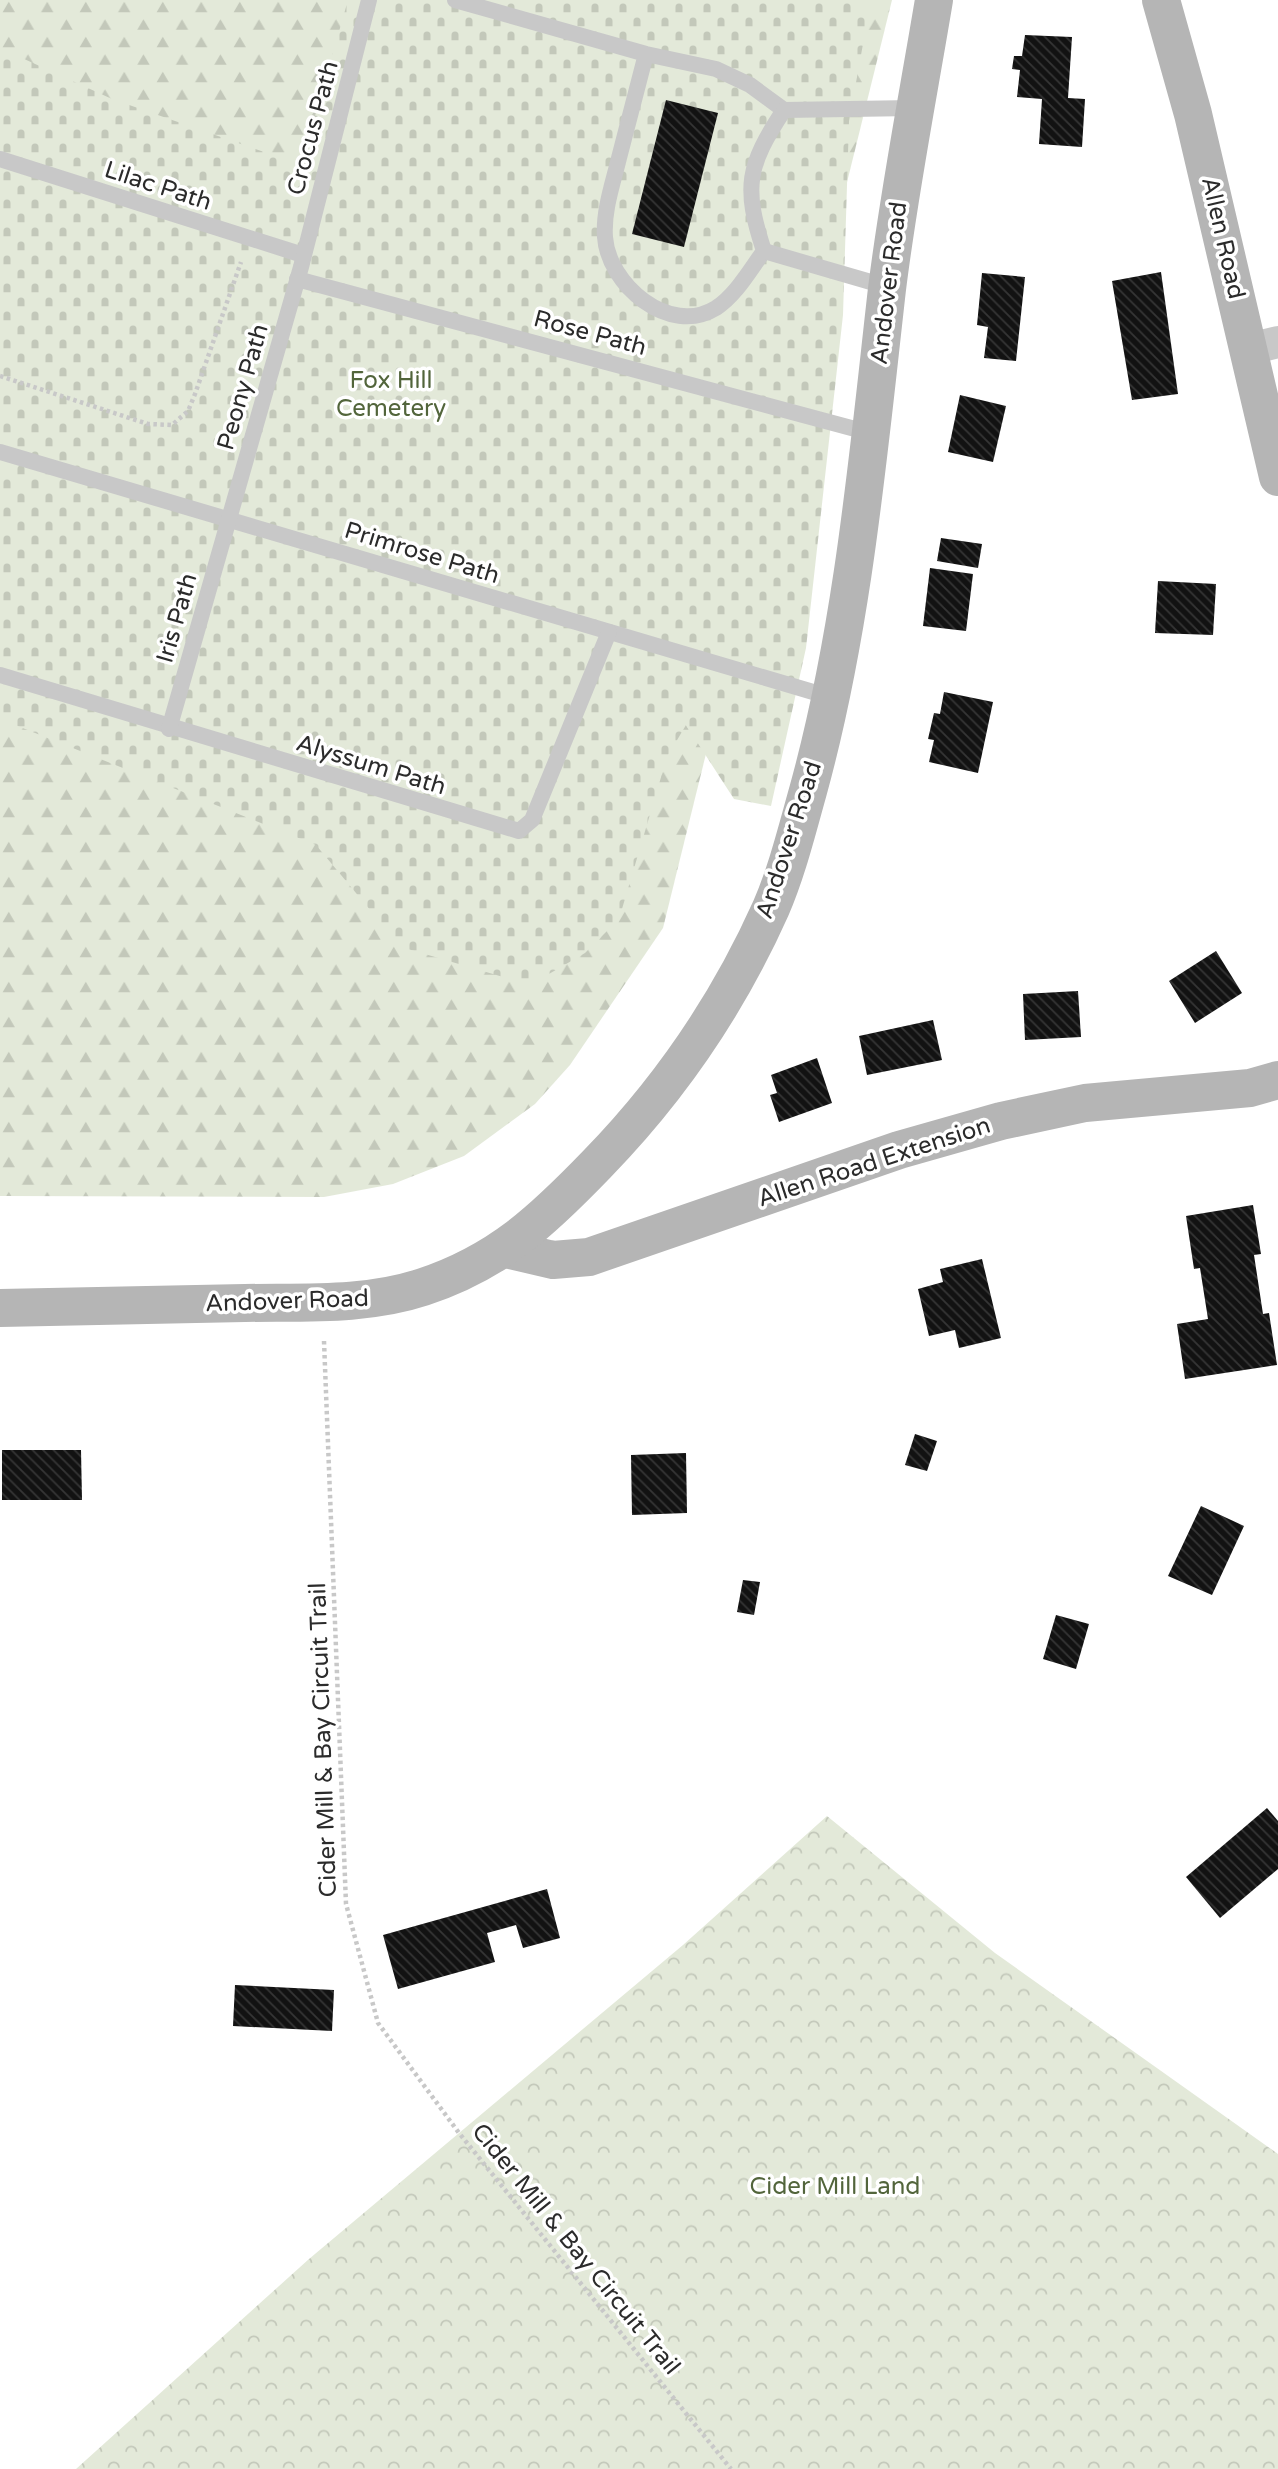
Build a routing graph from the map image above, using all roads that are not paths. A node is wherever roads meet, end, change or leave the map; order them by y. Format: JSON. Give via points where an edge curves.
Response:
{"nodes":[{"id":1,"x":369,"y":0,"type":"edge"},
{"id":2,"x":455,"y":0,"type":"edge"},
{"id":3,"x":934,"y":0,"type":"edge"},
{"id":4,"x":1161,"y":0,"type":"edge"},
{"id":5,"x":646,"y":54,"type":"junction"},
{"id":6,"x":915,"y":108,"type":"junction"},
{"id":7,"x":784,"y":110,"type":"junction"},
{"id":8,"x":0,"y":159,"type":"edge"},
{"id":9,"x":764,"y":251,"type":"junction"},
{"id":10,"x":300,"y":267,"type":"junction"},
{"id":11,"x":888,"y":288,"type":"junction"},
{"id":12,"x":1263,"y":346,"type":"edge"},
{"id":13,"x":870,"y":433,"type":"junction"},
{"id":14,"x":0,"y":452,"type":"edge"},
{"id":15,"x":1278,"y":477,"type":"edge"},
{"id":16,"x":228,"y":519,"type":"junction"},
{"id":17,"x":609,"y":632,"type":"junction"},
{"id":18,"x":0,"y":676,"type":"edge"},
{"id":19,"x":831,"y":698,"type":"junction"},
{"id":20,"x":169,"y":729,"type":"junction"},
{"id":21,"x":1269,"y":1088,"type":"edge"},
{"id":22,"x":506,"y":1249,"type":"junction"},
{"id":23,"x":0,"y":1308,"type":"edge"}],
"edges":[{"from":1,"to":10,"type":"lane","name":"Crocus Path"},
{"from":2,"to":5,"type":"lane"},
{"from":3,"to":6,"type":"main road","name":"Andover Road"},
{"from":4,"to":12,"type":"main road","name":"Allen Road"},
{"from":5,"to":7,"type":"lane","via":[[716,69],[750,85]]},
{"from":5,"to":9,"type":"lane","via":[[609,197],[604,236],[610,266],[633,292],[664,313],[687,316],[713,310],[730,297]]},
{"from":6,"to":7,"type":"lane"},
{"from":6,"to":11,"type":"main road","name":"Andover Road"},
{"from":7,"to":9,"type":"lane","via":[[762,143],[752,169],[753,218]]},
{"from":8,"to":10,"type":"lane","name":"Lilac Path","via":[[249,239]]},
{"from":9,"to":11,"type":"lane"},
{"from":10,"to":13,"type":"lane","name":"Rose Path"},
{"from":10,"to":16,"type":"lane","name":"Peony Path"},
{"from":11,"to":13,"type":"main road","name":"Andover Road"},
{"from":12,"to":15,"type":"main road","name":"Allen Road"},
{"from":13,"to":19,"type":"main road","name":"Andover Road"},
{"from":14,"to":16,"type":"lane","name":"Primrose Path"},
{"from":16,"to":17,"type":"lane","name":"Primrose Path"},
{"from":16,"to":20,"type":"lane","name":"Iris Path"},
{"from":17,"to":19,"type":"lane","name":"Primrose Path"},
{"from":17,"to":20,"type":"lane","name":"Alyssum Path","via":[[532,820],[519,831]]},
{"from":18,"to":20,"type":"lane","name":"Alyssum Path"},
{"from":19,"to":22,"type":"main road","name":"Andover Road","via":[[777,892],[738,975],[696,1043],[640,1115],[555,1208]]},
{"from":21,"to":22,"type":"main road","name":"Allen Road Extension","via":[[1085,1103],[1000,1121],[899,1150],[589,1257],[553,1260]]},
{"from":22,"to":23,"type":"main road","name":"Andover Road","via":[[418,1289],[387,1296],[322,1303]]}]}
